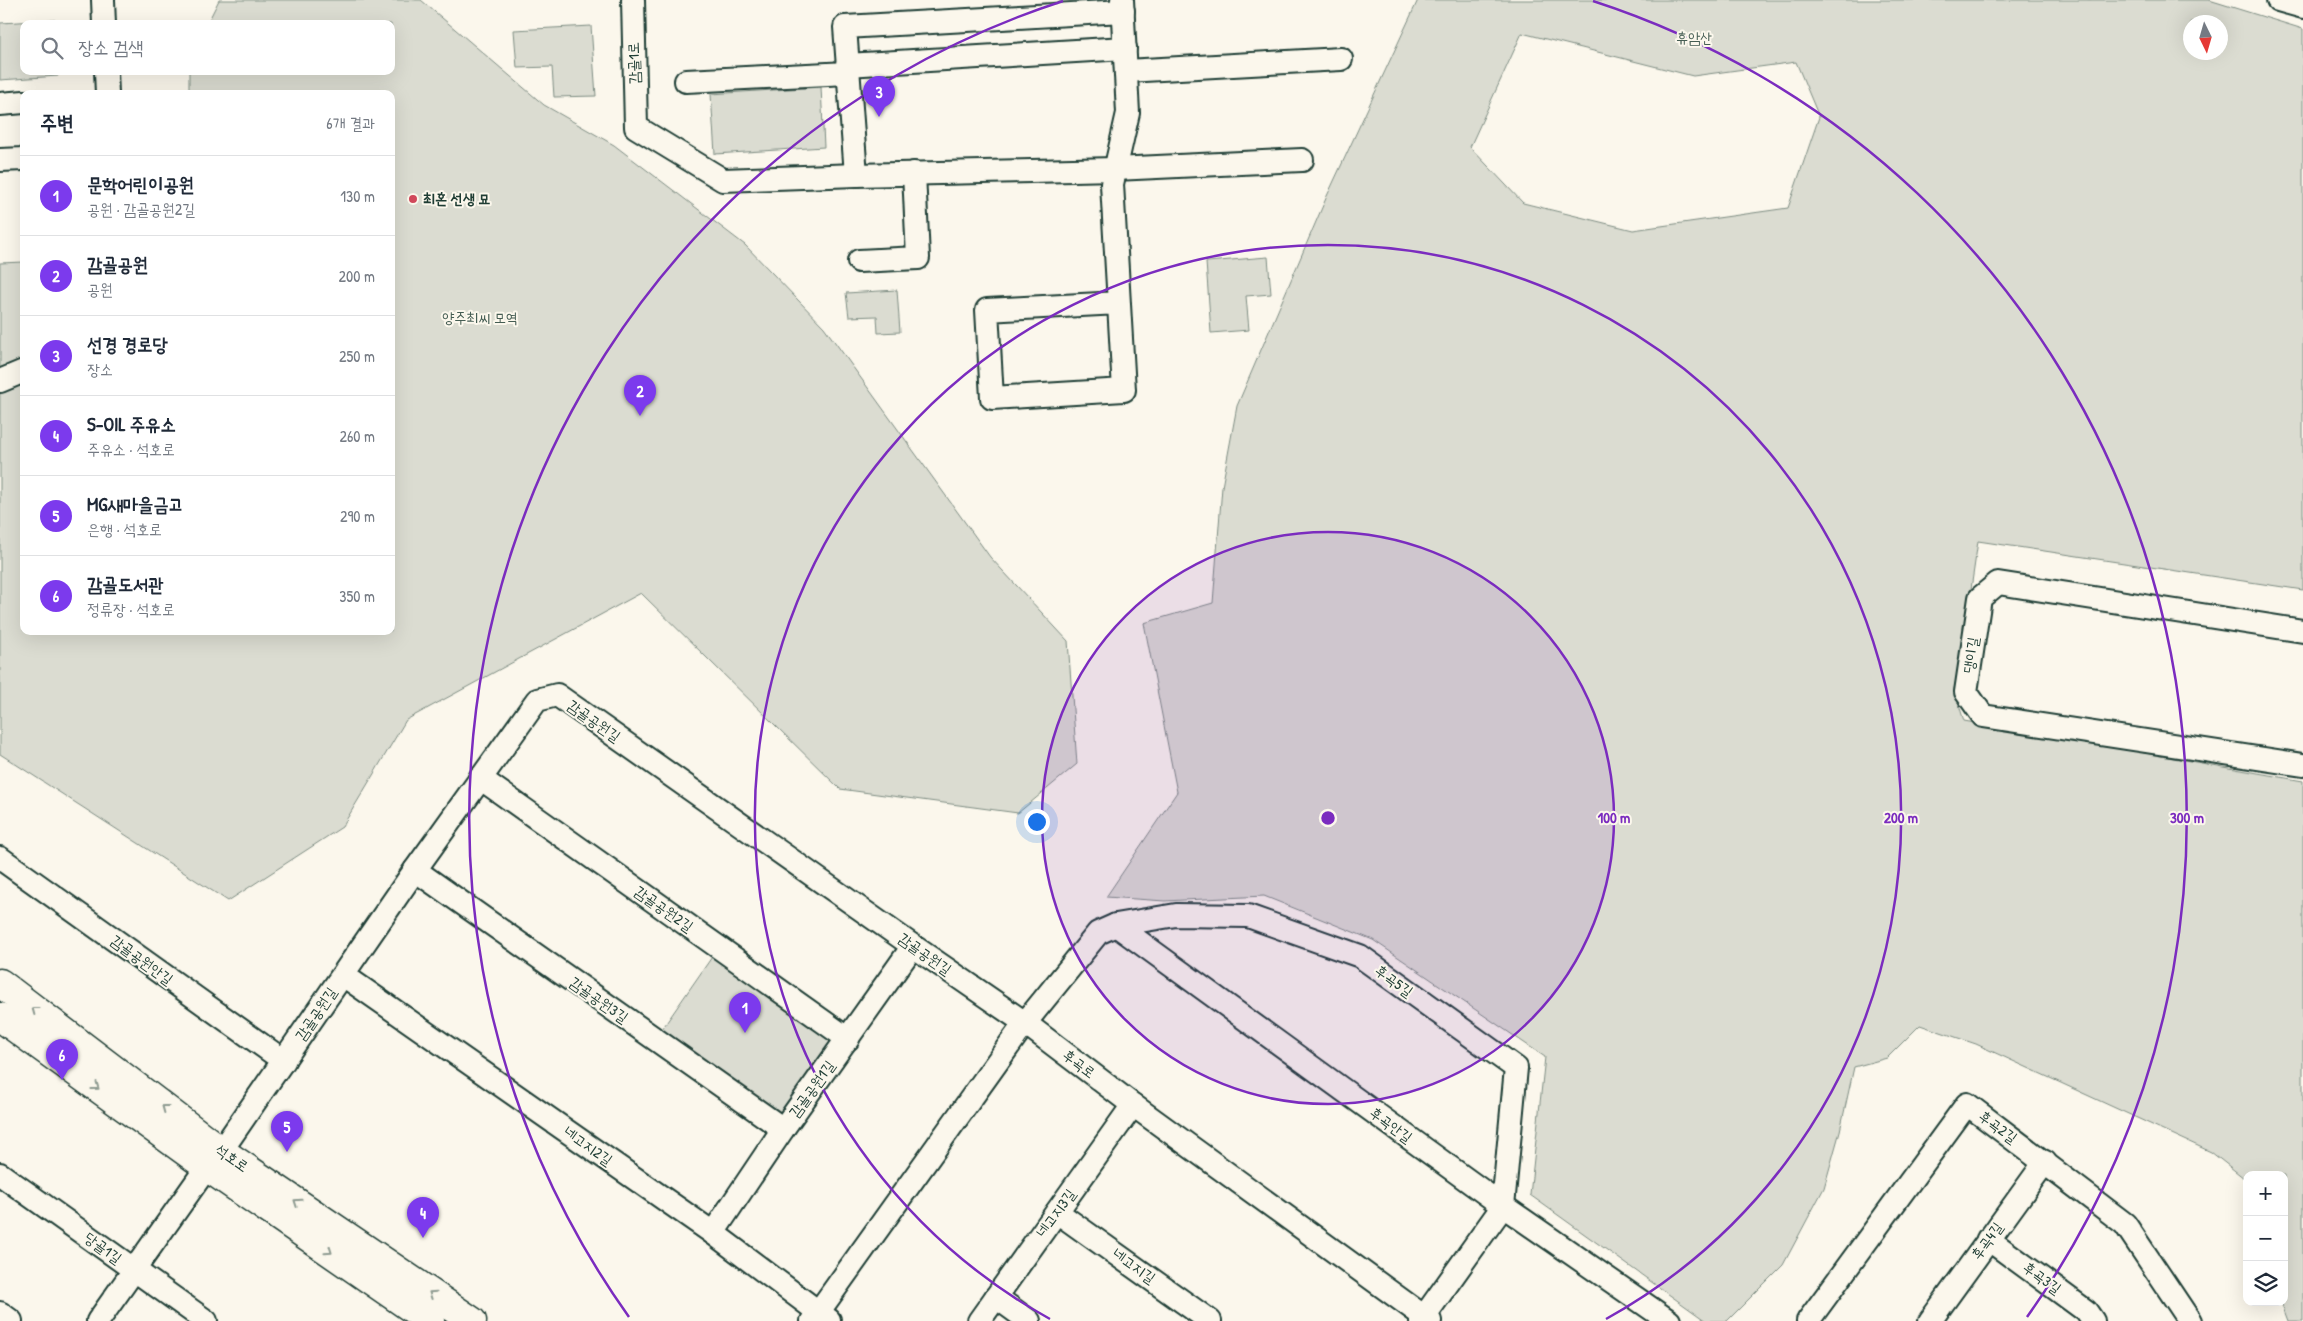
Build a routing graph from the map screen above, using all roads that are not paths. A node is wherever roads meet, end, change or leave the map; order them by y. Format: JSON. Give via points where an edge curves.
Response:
{"nodes":[{"id":1,"x":103,"y":0,"type":"edge"},
{"id":2,"x":633,"y":0,"type":"edge"},
{"id":3,"x":2278,"y":0,"type":"edge"},
{"id":4,"x":1123,"y":5,"type":"edge"},
{"id":5,"x":2303,"y":7,"type":"edge"},
{"id":6,"x":104,"y":20,"type":"edge"},
{"id":7,"x":1125,"y":48,"type":"junction"},
{"id":8,"x":1342,"y":58,"type":"dead end"},
{"id":9,"x":848,"y":69,"type":"junction"},
{"id":10,"x":1126,"y":71,"type":"junction"},
{"id":11,"x":106,"y":75,"type":"edge"},
{"id":12,"x":686,"y":81,"type":"dead end"},
{"id":13,"x":107,"y":90,"type":"edge"},
{"id":14,"x":20,"y":102,"type":"edge"},
{"id":15,"x":0,"y":104,"type":"edge"},
{"id":16,"x":20,"y":159,"type":"edge"},
{"id":17,"x":0,"y":160,"type":"edge"},
{"id":18,"x":1302,"y":160,"type":"dead end"},
{"id":19,"x":1115,"y":169,"type":"junction"},
{"id":20,"x":914,"y":174,"type":"junction"},
{"id":21,"x":856,"y":175,"type":"junction"},
{"id":22,"x":859,"y":261,"type":"dead end"},
{"id":23,"x":1119,"y":303,"type":"junction"},
{"id":24,"x":20,"y":373,"type":"edge"},
{"id":25,"x":0,"y":381,"type":"edge"},
{"id":26,"x":2303,"y":631,"type":"edge"},
{"id":27,"x":2302,"y":761,"type":"edge"},
{"id":28,"x":480,"y":778,"type":"junction"},
{"id":29,"x":0,"y":858,"type":"edge"},
{"id":30,"x":416,"y":870,"type":"junction"},
{"id":31,"x":1116,"y":925,"type":"junction"},
{"id":32,"x":913,"y":946,"type":"junction"},
{"id":33,"x":343,"y":975,"type":"junction"},
{"id":34,"x":0,"y":983,"type":"edge"},
{"id":35,"x":0,"y":1017,"type":"edge"},
{"id":36,"x":1025,"y":1023,"type":"junction"},
{"id":37,"x":848,"y":1039,"type":"junction"},
{"id":38,"x":284,"y":1061,"type":"junction"},
{"id":39,"x":1133,"y":1105,"type":"junction"},
{"id":40,"x":783,"y":1129,"type":"junction"},
{"id":41,"x":214,"y":1159,"type":"junction"},
{"id":42,"x":2045,"y":1162,"type":"junction"},
{"id":43,"x":0,"y":1174,"type":"edge"},
{"id":44,"x":1503,"y":1206,"type":"junction"},
{"id":45,"x":1057,"y":1212,"type":"junction"},
{"id":46,"x":713,"y":1233,"type":"junction"},
{"id":47,"x":1988,"y":1239,"type":"junction"},
{"id":48,"x":133,"y":1270,"type":"junction"},
{"id":49,"x":996,"y":1297,"type":"junction"},
{"id":50,"x":0,"y":1313,"type":"edge"},
{"id":51,"x":820,"y":1318,"type":"edge"},
{"id":52,"x":1425,"y":1320,"type":"edge"},
{"id":53,"x":12,"y":1321,"type":"edge"},
{"id":54,"x":98,"y":1321,"type":"edge"},
{"id":55,"x":206,"y":1321,"type":"edge"},
{"id":56,"x":430,"y":1321,"type":"edge"},
{"id":57,"x":472,"y":1321,"type":"edge"},
{"id":58,"x":979,"y":1321,"type":"edge"},
{"id":59,"x":1029,"y":1321,"type":"edge"},
{"id":60,"x":1210,"y":1321,"type":"edge"},
{"id":61,"x":1669,"y":1321,"type":"edge"},
{"id":62,"x":1808,"y":1321,"type":"edge"},
{"id":63,"x":1930,"y":1321,"type":"edge"},
{"id":64,"x":2093,"y":1321,"type":"edge"},
{"id":65,"x":2190,"y":1321,"type":"edge"}],
"edges":[{"from":1,"to":6,"type":"street"},
{"from":2,"to":21,"type":"street","name":"감골1로","via":[[636,127],[723,180]]},
{"from":3,"to":5,"type":"street"},
{"from":4,"to":7,"type":"street"},
{"from":4,"to":9,"type":"street","via":[[845,27]]},
{"from":7,"to":9,"type":"street"},
{"from":7,"to":10,"type":"street"},
{"from":8,"to":10,"type":"street"},
{"from":9,"to":12,"type":"street"},
{"from":9,"to":21,"type":"street"},
{"from":10,"to":19,"type":"street","via":[[1128,113]]},
{"from":11,"to":13,"type":"street"},
{"from":14,"to":15,"type":"street"},
{"from":16,"to":17,"type":"street"},
{"from":18,"to":19,"type":"street"},
{"from":19,"to":20,"type":"street"},
{"from":19,"to":23,"type":"street","via":[[1112,184]]},
{"from":20,"to":21,"type":"street"},
{"from":20,"to":22,"type":"street","via":[[918,258]]},
{"from":23,"to":23,"type":"street","via":[[987,310],[992,398],[1124,390]]},
{"from":24,"to":25,"type":"street"},
{"from":26,"to":27,"type":"street","name":"댕이길","via":[[1998,583],[1980,598],[1966,692],[1982,716]]},
{"from":28,"to":30,"type":"street","name":"감골공원길"},
{"from":28,"to":32,"type":"street","name":"감골공원길","via":[[537,700],[557,695]]},
{"from":28,"to":37,"type":"street","name":"감골공원2길"},
{"from":29,"to":38,"type":"street","name":"감골공원안길"},
{"from":30,"to":33,"type":"street","name":"감골공원길"},
{"from":30,"to":40,"type":"street","name":"감골공원3길"},
{"from":31,"to":36,"type":"street","name":"후곡5길","via":[[1098,933]]},
{"from":31,"to":44,"type":"street","name":"후곡안길"},
{"from":31,"to":44,"type":"street","name":"후곡5길","via":[[1176,915],[1248,916],[1360,956],[1516,1068]]},
{"from":32,"to":36,"type":"street","name":"감골공원길"},
{"from":32,"to":37,"type":"street","name":"감골공원1길"},
{"from":33,"to":38,"type":"street","name":"감골공원길"},
{"from":33,"to":46,"type":"street","name":"네고지2길"},
{"from":41,"to":34,"type":"main road","name":"석호로","one_way":true},
{"from":35,"to":41,"type":"main road","name":"석호로","one_way":true},
{"from":36,"to":39,"type":"street","name":"후곡로"},
{"from":36,"to":51,"type":"street"},
{"from":37,"to":40,"type":"street","name":"감골공원1길"},
{"from":38,"to":41,"type":"street","name":"감골공원길"},
{"from":39,"to":45,"type":"street","name":"네고지3길"},
{"from":39,"to":52,"type":"street","name":"후곡로"},
{"from":40,"to":46,"type":"street","name":"감골공원1길"},
{"from":41,"to":48,"type":"street","name":"감골공원길"},
{"from":41,"to":56,"type":"main road","name":"석호로","one_way":true},
{"from":57,"to":41,"type":"main road","name":"석호로","one_way":true},
{"from":42,"to":47,"type":"street","name":"후곡4길"},
{"from":42,"to":62,"type":"street","name":"후곡2길","via":[[1967,1104]]},
{"from":42,"to":65,"type":"street","name":"후곡2길","via":[[2125,1224]]},
{"from":43,"to":48,"type":"street","name":"당골1길"},
{"from":44,"to":52,"type":"street"},
{"from":44,"to":61,"type":"street","name":"후곡안길"},
{"from":45,"to":49,"type":"street","name":"네고지3길"},
{"from":45,"to":60,"type":"street","name":"네고지길"},
{"from":46,"to":51,"type":"street","name":"네고지2길"},
{"from":47,"to":63,"type":"street","name":"후곡4길"},
{"from":47,"to":64,"type":"street","name":"후곡3길","via":[[2086,1311]]},
{"from":48,"to":54,"type":"street","name":"감골공원길"},
{"from":48,"to":55,"type":"street","name":"당골1길"},
{"from":49,"to":58,"type":"street","name":"네고지3길"},
{"from":49,"to":59,"type":"street"},
{"from":50,"to":53,"type":"street"}]}
